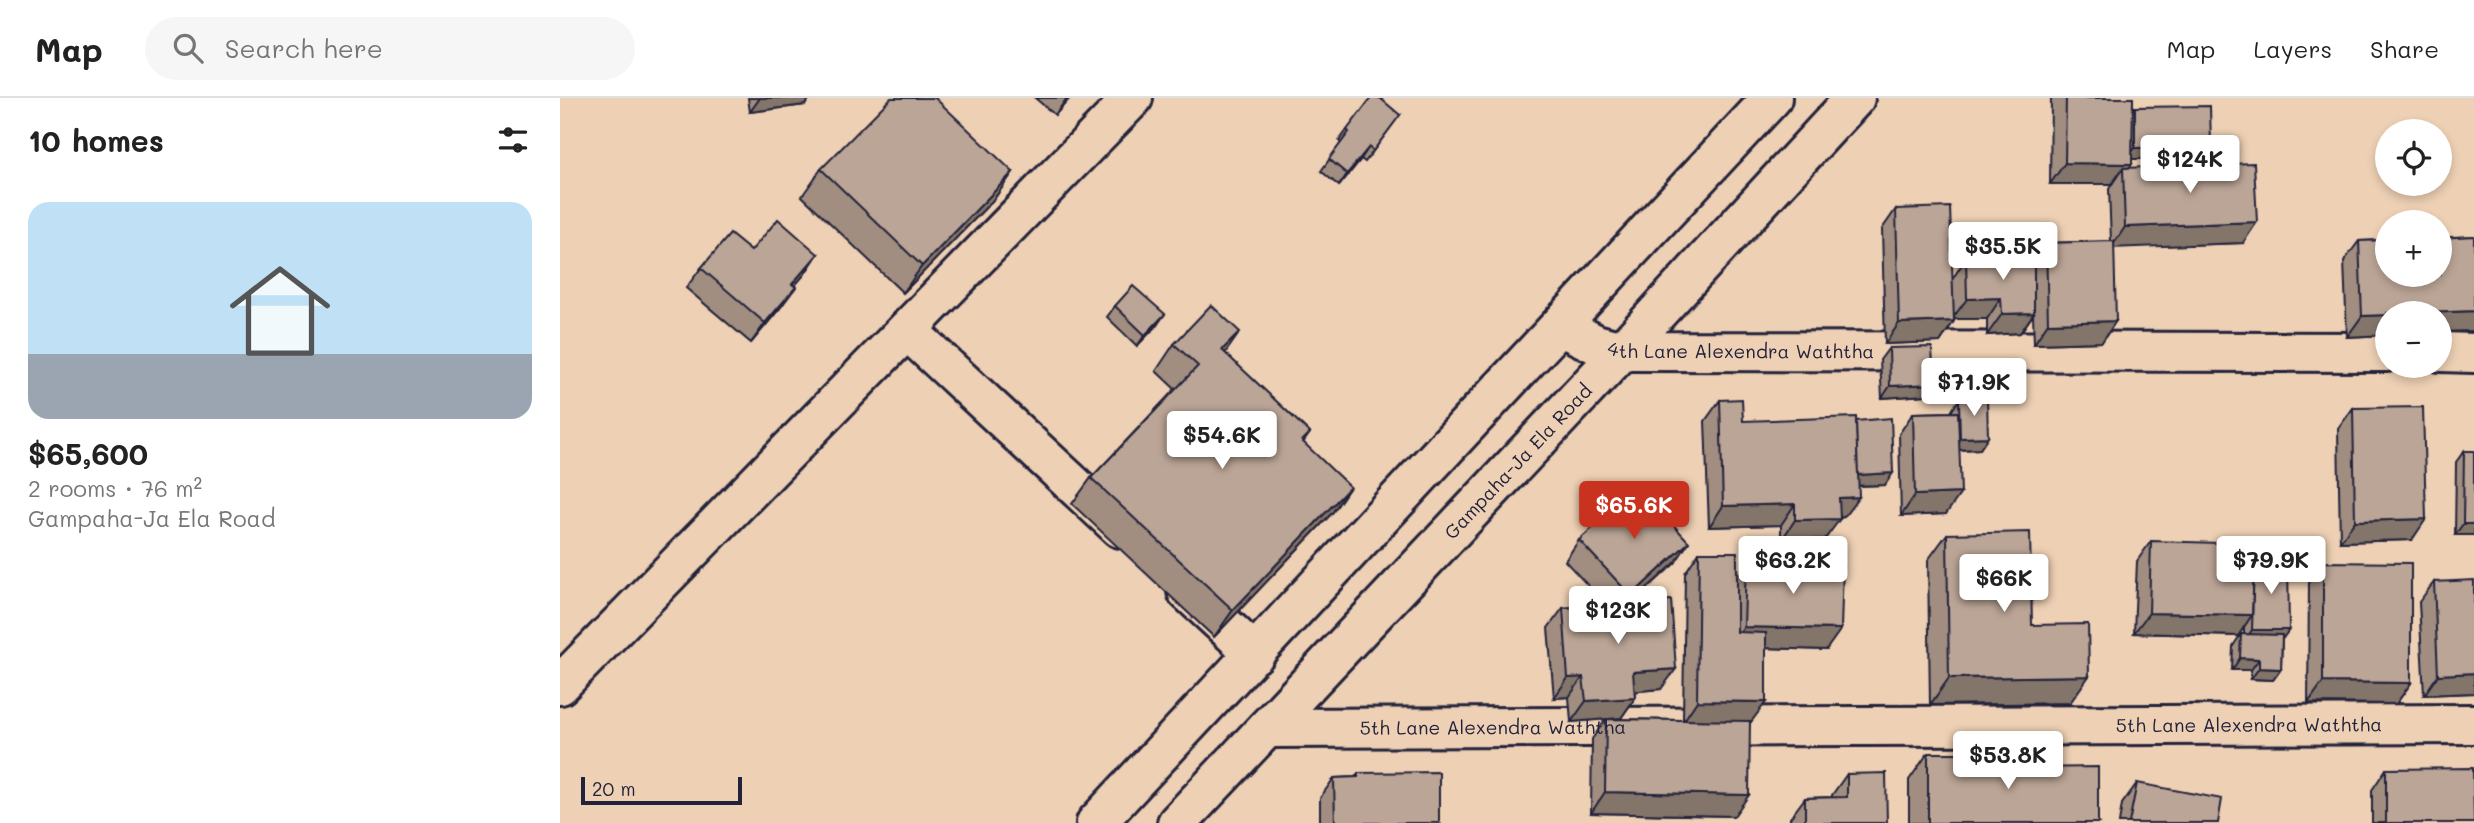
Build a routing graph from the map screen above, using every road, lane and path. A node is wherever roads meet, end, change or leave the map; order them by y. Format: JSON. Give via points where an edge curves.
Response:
{"nodes":[{"id":1,"x":1133,"y":98,"type":"edge"},
{"id":2,"x":1772,"y":98,"type":"edge"},
{"id":3,"x":1855,"y":98,"type":"edge"},
{"id":4,"x":1560,"y":326,"type":"junction"},
{"id":5,"x":907,"y":330,"type":"junction"},
{"id":6,"x":1622,"y":351,"type":"junction"},
{"id":7,"x":2375,"y":352,"type":"edge"},
{"id":8,"x":2452,"y":352,"type":"edge"},
{"id":9,"x":2474,"y":353,"type":"edge"},
{"id":10,"x":1255,"y":654,"type":"junction"},
{"id":11,"x":560,"y":685,"type":"edge"},
{"id":12,"x":2474,"y":723,"type":"edge"},
{"id":13,"x":1267,"y":728,"type":"junction"},
{"id":14,"x":1096,"y":823,"type":"edge"},
{"id":15,"x":1177,"y":823,"type":"edge"}],
"edges":[{"from":1,"to":5,"type":"main road"},
{"from":2,"to":4,"type":"main road"},
{"from":3,"to":6,"type":"main road","name":"Gampaha-Ja Ela Road"},
{"from":4,"to":6,"type":"main road","name":"4th Lane Alexendra Waththa"},
{"from":4,"to":10,"type":"main road"},
{"from":5,"to":10,"type":"main road"},
{"from":5,"to":11,"type":"main road"},
{"from":6,"to":7,"type":"main road","name":"4th Lane Alexendra Waththa"},
{"from":6,"to":13,"type":"main road","name":"Gampaha-Ja Ela Road"},
{"from":8,"to":9,"type":"main road"},
{"from":10,"to":14,"type":"main road"},
{"from":12,"to":13,"type":"main road","name":"5th Lane Alexendra Waththa"},
{"from":13,"to":15,"type":"main road","name":"Gampaha-Ja Ela Road"}]}
